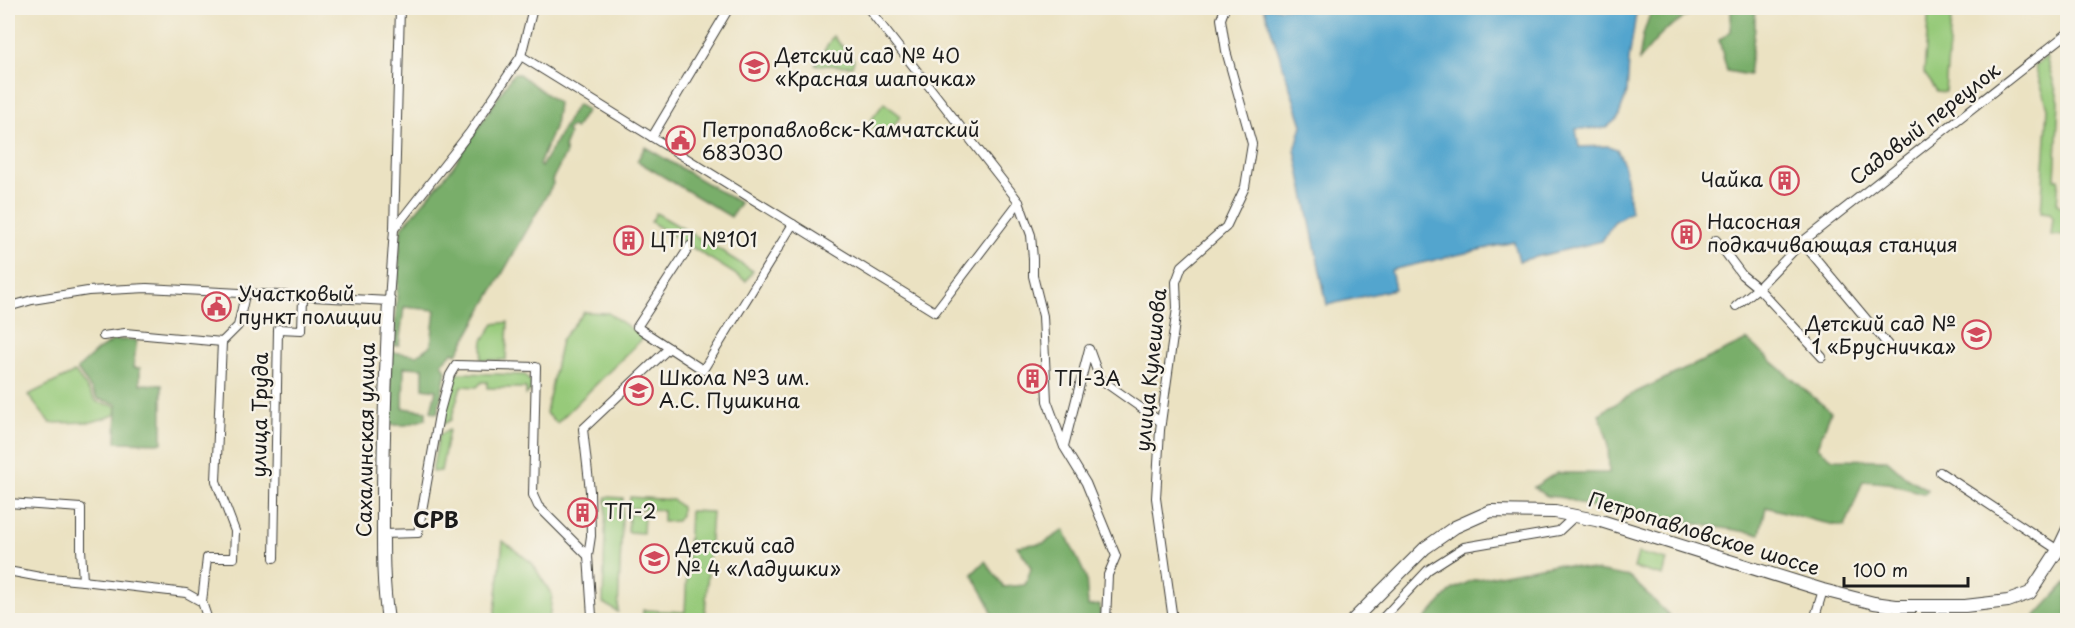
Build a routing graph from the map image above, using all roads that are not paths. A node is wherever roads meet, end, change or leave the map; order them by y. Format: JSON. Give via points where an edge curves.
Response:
{"nodes":[{"id":1,"x":400,"y":8,"type":"edge"},
{"id":2,"x":533,"y":8,"type":"edge"},
{"id":3,"x":729,"y":8,"type":"edge"},
{"id":4,"x":868,"y":8,"type":"edge"},
{"id":5,"x":1225,"y":8,"type":"edge"},
{"id":6,"x":2067,"y":33,"type":"edge"},
{"id":7,"x":521,"y":56,"type":"junction"},
{"id":8,"x":652,"y":137,"type":"junction"},
{"id":9,"x":1019,"y":202,"type":"junction"},
{"id":10,"x":793,"y":224,"type":"junction"},
{"id":11,"x":394,"y":229,"type":"junction"},
{"id":12,"x":1716,"y":240,"type":"dead end"},
{"id":13,"x":1802,"y":242,"type":"junction"},
{"id":14,"x":690,"y":246,"type":"dead end"},
{"id":15,"x":1758,"y":288,"type":"junction"},
{"id":16,"x":245,"y":295,"type":"junction"},
{"id":17,"x":303,"y":298,"type":"junction"},
{"id":18,"x":389,"y":301,"type":"junction"},
{"id":19,"x":1736,"y":306,"type":"dead end"},
{"id":20,"x":8,"y":307,"type":"edge"},
{"id":21,"x":103,"y":336,"type":"dead end"},
{"id":22,"x":222,"y":342,"type":"junction"},
{"id":23,"x":1888,"y":345,"type":"dead end"},
{"id":24,"x":669,"y":348,"type":"junction"},
{"id":25,"x":1822,"y":357,"type":"dead end"},
{"id":26,"x":1161,"y":422,"type":"junction"},
{"id":27,"x":1064,"y":447,"type":"junction"},
{"id":28,"x":1940,"y":472,"type":"dead end"},
{"id":29,"x":8,"y":503,"type":"edge"},
{"id":30,"x":1575,"y":516,"type":"junction"},
{"id":31,"x":2067,"y":529,"type":"edge"},
{"id":32,"x":383,"y":534,"type":"junction"},
{"id":33,"x":2058,"y":550,"type":"junction"},
{"id":34,"x":588,"y":556,"type":"junction"},
{"id":35,"x":274,"y":558,"type":"dead end"},
{"id":36,"x":8,"y":571,"type":"edge"},
{"id":37,"x":83,"y":581,"type":"junction"},
{"id":38,"x":1823,"y":590,"type":"junction"},
{"id":39,"x":202,"y":602,"type":"junction"},
{"id":40,"x":208,"y":621,"type":"edge"},
{"id":41,"x":388,"y":621,"type":"edge"},
{"id":42,"x":599,"y":621,"type":"edge"},
{"id":43,"x":1106,"y":621,"type":"edge"},
{"id":44,"x":1173,"y":621,"type":"edge"},
{"id":45,"x":1353,"y":621,"type":"edge"},
{"id":46,"x":1381,"y":621,"type":"edge"},
{"id":47,"x":1814,"y":621,"type":"edge"}],
"edges":[{"from":1,"to":11,"type":"street","name":"Сахалинская улица"},
{"from":2,"to":7,"type":"street"},
{"from":3,"to":8,"type":"street"},
{"from":4,"to":9,"type":"street"},
{"from":5,"to":26,"type":"street","name":"улица Кулешова","via":[[1221,19],[1226,51],[1252,144],[1245,187],[1226,227],[1182,266],[1176,282],[1177,308]]},
{"from":6,"to":13,"type":"street","name":"Садовый переулок"},
{"from":7,"to":8,"type":"street"},
{"from":7,"to":11,"type":"street","via":[[470,132]]},
{"from":8,"to":10,"type":"street"},
{"from":9,"to":10,"type":"street","via":[[935,312]]},
{"from":9,"to":27,"type":"street","via":[[1031,235],[1033,276],[1043,316],[1047,401]]},
{"from":10,"to":24,"type":"street","via":[[703,370]]},
{"from":11,"to":18,"type":"street","name":"Сахалинская улица"},
{"from":12,"to":15,"type":"street","via":[[1742,275]]},
{"from":13,"to":15,"type":"street","name":"Садовый переулок"},
{"from":13,"to":23,"type":"street"},
{"from":14,"to":24,"type":"street","via":[[637,327]]},
{"from":15,"to":19,"type":"street","name":"Садовый переулок"},
{"from":15,"to":25,"type":"street"},
{"from":16,"to":17,"type":"street"},
{"from":16,"to":20,"type":"street","via":[[147,288],[100,290]]},
{"from":16,"to":22,"type":"street","via":[[238,326]]},
{"from":17,"to":18,"type":"street"},
{"from":17,"to":35,"type":"street","name":"улица Труда","via":[[302,330],[278,329]]},
{"from":18,"to":32,"type":"main road","name":"Сахалинская улица"},
{"from":21,"to":22,"type":"street","via":[[125,333]]},
{"from":22,"to":39,"type":"street","via":[[216,481],[235,531],[234,558],[207,558]]},
{"from":24,"to":34,"type":"street","via":[[583,429],[590,491]]},
{"from":26,"to":27,"type":"street","via":[[1100,379],[1089,350]]},
{"from":26,"to":44,"type":"street","name":"улица Кулешова","via":[[1156,498]]},
{"from":27,"to":43,"type":"street","via":[[1086,483],[1116,556],[1108,575]]},
{"from":28,"to":33,"type":"street"},
{"from":29,"to":37,"type":"street","via":[[81,508]]},
{"from":30,"to":38,"type":"main road","name":"Петропавловское шоссе"},
{"from":30,"to":45,"type":"main road","name":"Петропавловское шоссе","via":[[1491,511],[1455,527],[1425,548]]},
{"from":30,"to":46,"type":"street","via":[[1559,531],[1464,547],[1428,570]]},
{"from":31,"to":33,"type":"main road","name":"Петропавловское шоссе"},
{"from":32,"to":34,"type":"street","via":[[418,533],[438,423],[456,365],[536,367],[533,495],[538,506]]},
{"from":32,"to":41,"type":"main road","name":"Сахалинская улица","via":[[383,587]]},
{"from":33,"to":38,"type":"main road","name":"Петропавловское шоссе","via":[[2030,592],[2008,601],[1965,606],[1896,606]]},
{"from":34,"to":42,"type":"street","via":[[592,616]]},
{"from":36,"to":37,"type":"street"},
{"from":37,"to":39,"type":"street","via":[[186,593]]},
{"from":38,"to":47,"type":"street"},
{"from":39,"to":40,"type":"street"}]}
